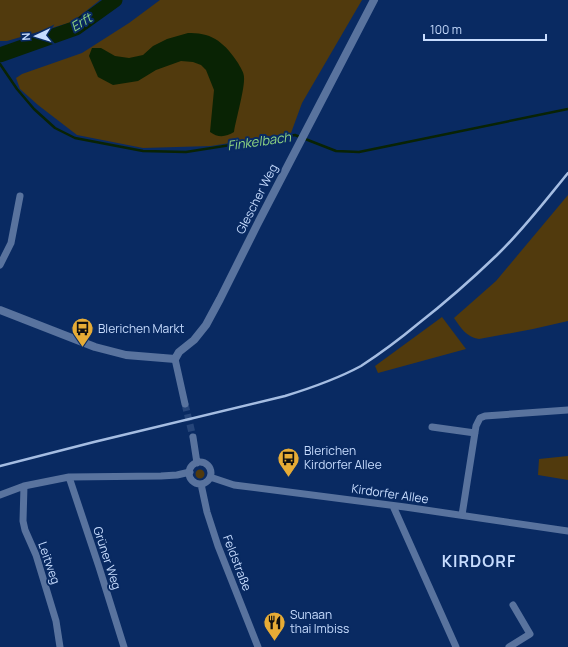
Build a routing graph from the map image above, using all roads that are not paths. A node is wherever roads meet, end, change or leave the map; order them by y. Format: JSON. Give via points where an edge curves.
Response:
{"nodes":[{"id":1,"x":374,"y":0,"type":"edge"},
{"id":2,"x":20,"y":196,"type":"dead end"},
{"id":3,"x":0,"y":265,"type":"edge"},
{"id":4,"x":0,"y":310,"type":"edge"},
{"id":5,"x":176,"y":359,"type":"junction"},
{"id":6,"x":185,"y":404,"type":"tunnel mouth"},
{"id":7,"x":568,"y":410,"type":"edge"},
{"id":8,"x":432,"y":427,"type":"dead end"},
{"id":9,"x":475,"y":434,"type":"junction"},
{"id":10,"x":193,"y":437,"type":"tunnel mouth"},
{"id":11,"x":197,"y":463,"type":"junction"},
{"id":12,"x":190,"y":472,"type":"junction"},
{"id":13,"x":69,"y":477,"type":"junction"},
{"id":14,"x":210,"y":477,"type":"junction"},
{"id":15,"x":201,"y":484,"type":"junction"},
{"id":16,"x":24,"y":486,"type":"junction"},
{"id":17,"x":0,"y":495,"type":"edge"},
{"id":18,"x":392,"y":506,"type":"junction"},
{"id":19,"x":462,"y":516,"type":"junction"},
{"id":20,"x":568,"y":531,"type":"edge"},
{"id":21,"x":513,"y":606,"type":"dead end"},
{"id":22,"x":256,"y":646,"type":"edge"},
{"id":23,"x":60,"y":647,"type":"edge"},
{"id":24,"x":124,"y":647,"type":"edge"},
{"id":25,"x":456,"y":647,"type":"edge"},
{"id":26,"x":509,"y":647,"type":"edge"}],
"edges":[{"from":1,"to":5,"type":"street","name":"Glescher Weg","via":[[206,325],[194,340],[179,352]]},
{"from":2,"to":3,"type":"street","via":[[11,243]]},
{"from":4,"to":5,"type":"street","via":[[95,347],[126,355]]},
{"from":5,"to":6,"type":"street"},
{"from":7,"to":9,"type":"street","via":[[485,416],[480,418]]},
{"from":8,"to":9,"type":"street"},
{"from":9,"to":19,"type":"street"},
{"from":10,"to":11,"type":"street"},
{"from":11,"to":12,"type":"street","via":[[191,467]]},
{"from":11,"to":14,"type":"street","via":[[209,467]]},
{"from":12,"to":13,"type":"street","via":[[161,476]]},
{"from":12,"to":15,"type":"street","via":[[193,481]]},
{"from":13,"to":16,"type":"street"},
{"from":13,"to":24,"type":"street","name":"Grüner Weg"},
{"from":14,"to":15,"type":"street"},
{"from":14,"to":18,"type":"street","name":"Kirdorfer Allee","via":[[234,485]]},
{"from":15,"to":22,"type":"street","name":"Feldstraße","via":[[218,546]]},
{"from":16,"to":17,"type":"street"},
{"from":16,"to":23,"type":"street","name":"Leitweg","via":[[22,521],[36,555],[54,614]]},
{"from":18,"to":19,"type":"street","name":"Kirdorfer Allee"},
{"from":18,"to":25,"type":"street"},
{"from":19,"to":20,"type":"street","name":"Kirdorfer Allee"},
{"from":21,"to":26,"type":"street","via":[[530,634]]}]}
